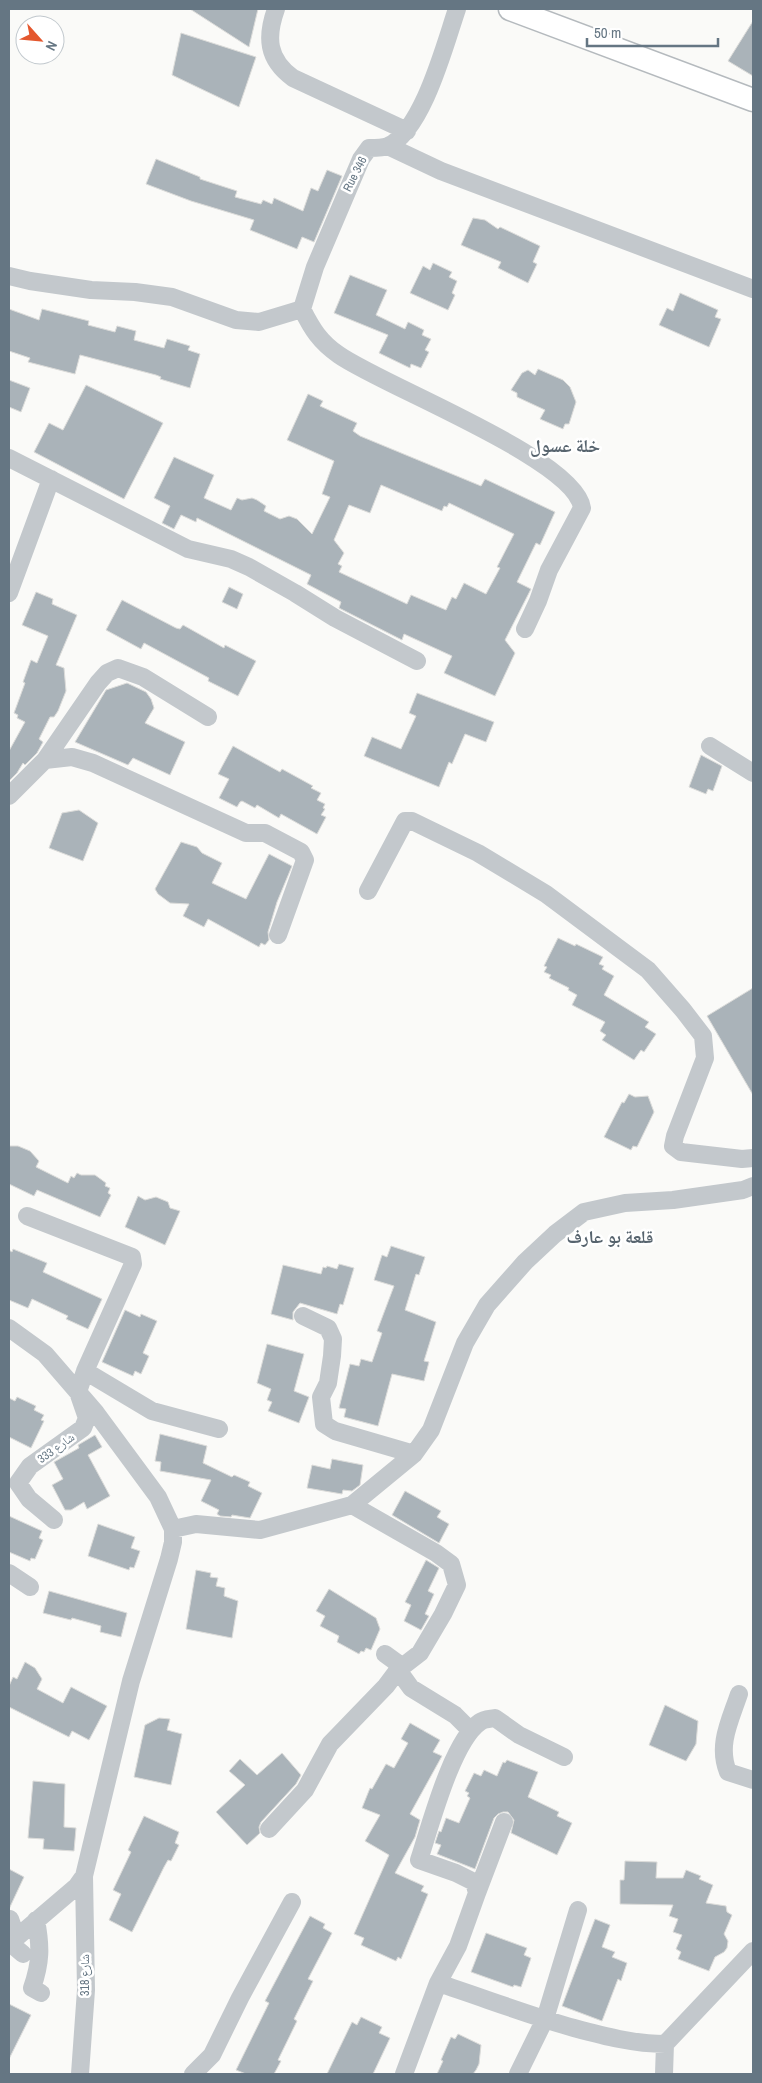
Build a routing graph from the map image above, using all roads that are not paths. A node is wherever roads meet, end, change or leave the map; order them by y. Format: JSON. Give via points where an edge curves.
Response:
{"nodes":[{"id":1,"x":276,"y":9,"type":"edge"},
{"id":2,"x":457,"y":9,"type":"edge"},
{"id":3,"x":510,"y":9,"type":"edge"},
{"id":4,"x":551,"y":16,"type":"edge"},
{"id":5,"x":753,"y":100,"type":"edge"},
{"id":6,"x":406,"y":131,"type":"junction"},
{"id":7,"x":388,"y":146,"type":"junction"},
{"id":8,"x":9,"y":276,"type":"edge"},
{"id":9,"x":753,"y":288,"type":"edge"},
{"id":10,"x":302,"y":309,"type":"junction"},
{"id":11,"x":9,"y":458,"type":"edge"},
{"id":12,"x":51,"y":479,"type":"junction"},
{"id":13,"x":9,"y":593,"type":"edge"},
{"id":14,"x":525,"y":628,"type":"dead end"},
{"id":15,"x":417,"y":661,"type":"dead end"},
{"id":16,"x":208,"y":717,"type":"dead end"},
{"id":17,"x":710,"y":746,"type":"dead end"},
{"id":18,"x":45,"y":760,"type":"junction"},
{"id":19,"x":753,"y":772,"type":"edge"},
{"id":20,"x":9,"y":796,"type":"edge"},
{"id":21,"x":368,"y":891,"type":"dead end"},
{"id":22,"x":278,"y":935,"type":"dead end"},
{"id":23,"x":753,"y":1158,"type":"edge"},
{"id":24,"x":753,"y":1186,"type":"edge"},
{"id":25,"x":27,"y":1216,"type":"dead end"},
{"id":26,"x":303,"y":1316,"type":"dead end"},
{"id":27,"x":9,"y":1328,"type":"edge"},
{"id":28,"x":85,"y":1371,"type":"junction"},
{"id":29,"x":78,"y":1392,"type":"junction"},
{"id":30,"x":219,"y":1429,"type":"dead end"},
{"id":31,"x":414,"y":1454,"type":"junction"},
{"id":32,"x":13,"y":1491,"type":"edge"},
{"id":33,"x":352,"y":1505,"type":"junction"},
{"id":34,"x":54,"y":1520,"type":"dead end"},
{"id":35,"x":173,"y":1529,"type":"junction"},
{"id":36,"x":9,"y":1573,"type":"edge"},
{"id":37,"x":30,"y":1587,"type":"dead end"},
{"id":38,"x":385,"y":1654,"type":"dead end"},
{"id":39,"x":398,"y":1670,"type":"junction"},
{"id":40,"x":739,"y":1694,"type":"dead end"},
{"id":41,"x":470,"y":1730,"type":"junction"},
{"id":42,"x":564,"y":1757,"type":"dead end"},
{"id":43,"x":753,"y":1780,"type":"edge"},
{"id":44,"x":504,"y":1822,"type":"dead end"},
{"id":45,"x":268,"y":1829,"type":"dead end"},
{"id":46,"x":84,"y":1876,"type":"junction"},
{"id":47,"x":477,"y":1893,"type":"junction"},
{"id":48,"x":292,"y":1902,"type":"dead end"},
{"id":49,"x":578,"y":1910,"type":"dead end"},
{"id":50,"x":10,"y":1919,"type":"edge"},
{"id":51,"x":36,"y":1920,"type":"junction"},
{"id":52,"x":15,"y":1944,"type":"edge"},
{"id":53,"x":753,"y":1951,"type":"edge"},
{"id":54,"x":438,"y":1983,"type":"junction"},
{"id":55,"x":41,"y":1992,"type":"dead end"},
{"id":56,"x":545,"y":2019,"type":"junction"},
{"id":57,"x":665,"y":2044,"type":"junction"},
{"id":58,"x":80,"y":2074,"type":"edge"},
{"id":59,"x":192,"y":2074,"type":"edge"},
{"id":60,"x":404,"y":2074,"type":"edge"},
{"id":61,"x":518,"y":2074,"type":"edge"},
{"id":62,"x":664,"y":2074,"type":"edge"}],
"edges":[{"from":1,"to":6,"type":"street","via":[[269,46],[284,71],[292,78]]},
{"from":2,"to":6,"type":"street","name":"Rue 346","via":[[433,80],[419,112]]},
{"from":3,"to":4,"type":"main road"},
{"from":4,"to":5,"type":"main road"},
{"from":6,"to":7,"type":"street","name":"Rue 346"},
{"from":7,"to":9,"type":"street","via":[[441,171]]},
{"from":7,"to":10,"type":"street","name":"Rue 346","via":[[369,148],[361,159],[315,267]]},
{"from":8,"to":10,"type":"street","via":[[91,290],[172,297],[236,320],[259,322]]},
{"from":10,"to":14,"type":"street","via":[[315,334],[339,355],[503,441],[567,482],[581,499],[582,508],[549,570]]},
{"from":11,"to":12,"type":"street"},
{"from":12,"to":13,"type":"street"},
{"from":12,"to":15,"type":"street","via":[[188,549],[250,567],[335,618]]},
{"from":16,"to":18,"type":"street","via":[[143,677],[118,668],[107,673],[98,683]]},
{"from":17,"to":19,"type":"street"},
{"from":18,"to":20,"type":"street"},
{"from":18,"to":22,"type":"street","via":[[72,757],[93,763],[246,833],[264,832],[301,852],[305,860]]},
{"from":21,"to":23,"type":"street","via":[[405,821],[412,821],[478,853],[546,894],[648,970],[703,1036],[705,1058],[673,1146],[681,1152]]},
{"from":24,"to":31,"type":"street","via":[[584,1212],[555,1234],[524,1262],[487,1305],[466,1343],[432,1430]]},
{"from":25,"to":28,"type":"street","via":[[132,1257],[127,1281]]},
{"from":26,"to":31,"type":"street","via":[[328,1328],[333,1339],[328,1383],[321,1397],[324,1424],[335,1432]]},
{"from":27,"to":29,"type":"street","via":[[45,1354]]},
{"from":28,"to":29,"type":"street"},
{"from":28,"to":30,"type":"street","via":[[152,1411]]},
{"from":29,"to":32,"type":"street","name":"شارع 333","via":[[87,1418],[83,1428],[30,1466]]},
{"from":29,"to":35,"type":"street","via":[[158,1497]]},
{"from":31,"to":33,"type":"street"},
{"from":32,"to":34,"type":"street","name":"شارع 333"},
{"from":33,"to":35,"type":"street","via":[[260,1530],[196,1524]]},
{"from":33,"to":39,"type":"street","via":[[451,1564],[457,1585],[420,1654]]},
{"from":35,"to":46,"type":"street","via":[[169,1559],[131,1681]]},
{"from":36,"to":37,"type":"street"},
{"from":38,"to":39,"type":"street","via":[[396,1662]]},
{"from":39,"to":41,"type":"street","via":[[411,1688],[455,1716]]},
{"from":39,"to":45,"type":"street","via":[[330,1744],[305,1790]]},
{"from":40,"to":43,"type":"street","via":[[722,1748],[724,1762],[728,1772]]},
{"from":41,"to":42,"type":"street","via":[[481,1720],[495,1718],[519,1735]]},
{"from":41,"to":47,"type":"street","via":[[438,1799],[419,1860],[474,1882]]},
{"from":44,"to":47,"type":"street"},
{"from":46,"to":51,"type":"street","via":[[77,1886]]},
{"from":46,"to":58,"type":"street","name":"شارع 318","via":[[86,1990]]},
{"from":47,"to":54,"type":"street","via":[[458,1946]]},
{"from":48,"to":59,"type":"street","via":[[212,2055]]},
{"from":49,"to":56,"type":"street"},
{"from":50,"to":52,"type":"street"},
{"from":51,"to":52,"type":"street"},
{"from":51,"to":55,"type":"street","via":[[40,1966],[32,1988]]},
{"from":53,"to":57,"type":"street"},
{"from":54,"to":56,"type":"street"},
{"from":54,"to":60,"type":"street"},
{"from":56,"to":57,"type":"street","via":[[606,2037]]},
{"from":56,"to":61,"type":"street"},
{"from":57,"to":62,"type":"street"}]}
